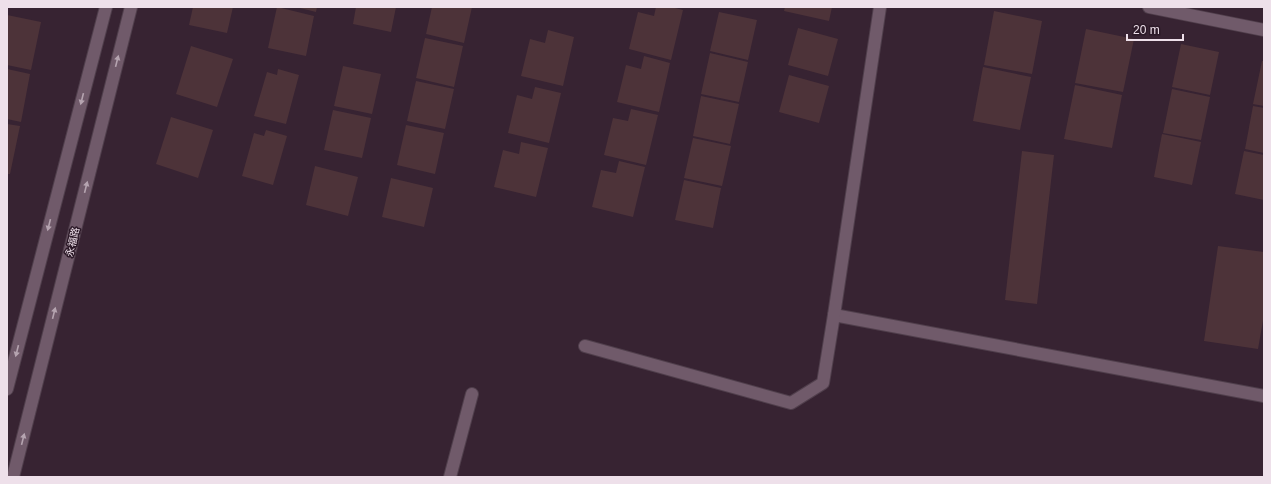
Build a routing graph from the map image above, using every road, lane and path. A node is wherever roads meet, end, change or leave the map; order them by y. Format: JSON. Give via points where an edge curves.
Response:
{"nodes":[{"id":1,"x":106,"y":7,"type":"edge"},
{"id":2,"x":131,"y":7,"type":"edge"},
{"id":3,"x":880,"y":7,"type":"edge"},
{"id":4,"x":1149,"y":7,"type":"edge"},
{"id":5,"x":1264,"y":30,"type":"edge"},
{"id":6,"x":834,"y":315,"type":"junction"},
{"id":7,"x":585,"y":346,"type":"dead end"},
{"id":8,"x":7,"y":389,"type":"edge"},
{"id":9,"x":472,"y":394,"type":"dead end"},
{"id":10,"x":1264,"y":396,"type":"edge"},
{"id":11,"x":13,"y":477,"type":"edge"},
{"id":12,"x":450,"y":477,"type":"edge"}],
"edges":[{"from":1,"to":8,"type":"street","one_way":true},
{"from":11,"to":2,"type":"street","name":"永福路","one_way":true},
{"from":3,"to":6,"type":"street"},
{"from":4,"to":5,"type":"street"},
{"from":6,"to":7,"type":"street","via":[[823,383],[791,403]]},
{"from":6,"to":10,"type":"street"},
{"from":9,"to":12,"type":"street"}]}
